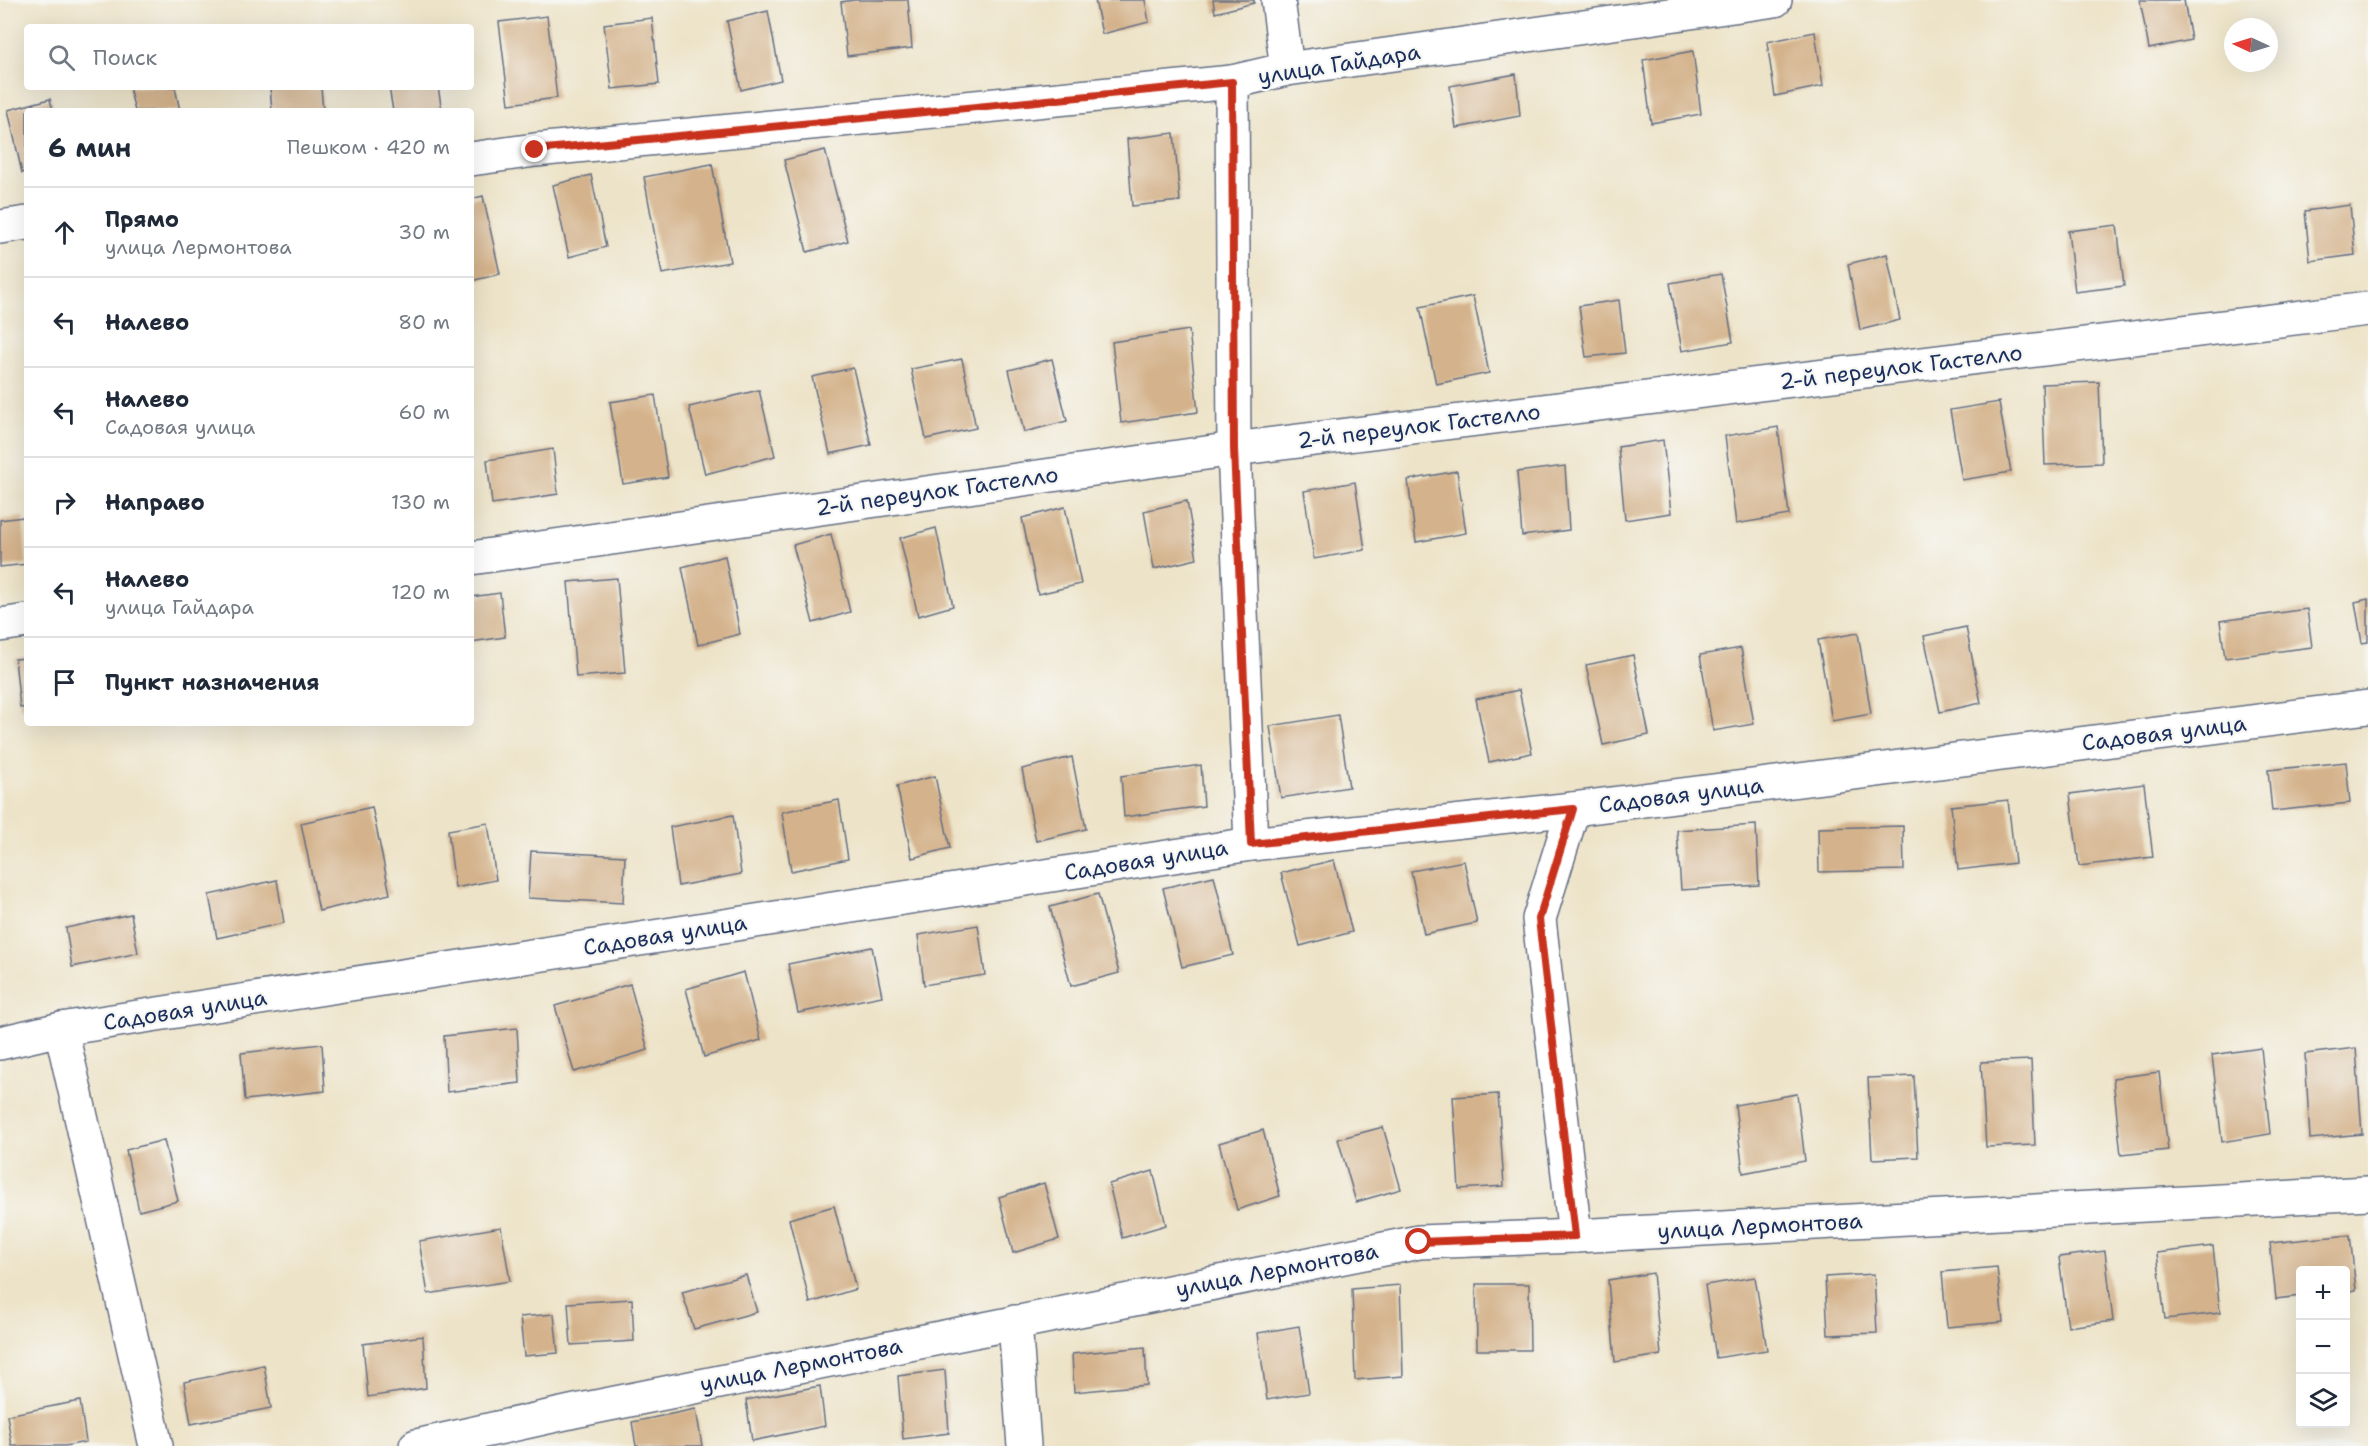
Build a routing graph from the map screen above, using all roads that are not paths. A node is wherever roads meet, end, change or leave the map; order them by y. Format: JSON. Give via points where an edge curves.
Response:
{"nodes":[{"id":1,"x":1278,"y":0,"type":"edge"},
{"id":2,"x":1775,"y":0,"type":"edge"},
{"id":3,"x":1287,"y":69,"type":"junction"},
{"id":4,"x":1232,"y":82,"type":"junction"},
{"id":5,"x":474,"y":159,"type":"edge"},
{"id":6,"x":24,"y":223,"type":"edge"},
{"id":7,"x":0,"y":226,"type":"edge"},
{"id":8,"x":2368,"y":309,"type":"edge"},
{"id":9,"x":1234,"y":449,"type":"junction"},
{"id":10,"x":474,"y":558,"type":"edge"},
{"id":11,"x":24,"y":621,"type":"edge"},
{"id":12,"x":0,"y":625,"type":"edge"},
{"id":13,"x":2368,"y":707,"type":"edge"},
{"id":14,"x":1573,"y":809,"type":"junction"},
{"id":15,"x":1251,"y":844,"type":"junction"},
{"id":16,"x":61,"y":1029,"type":"junction"},
{"id":17,"x":0,"y":1043,"type":"edge"},
{"id":18,"x":2368,"y":1193,"type":"edge"},
{"id":19,"x":1575,"y":1236,"type":"junction"},
{"id":20,"x":1016,"y":1322,"type":"junction"},
{"id":21,"x":156,"y":1446,"type":"edge"},
{"id":22,"x":416,"y":1446,"type":"edge"},
{"id":23,"x":1024,"y":1446,"type":"edge"}],
"edges":[{"from":1,"to":3,"type":"street"},
{"from":2,"to":3,"type":"street","name":"улица Гайдара"},
{"from":3,"to":4,"type":"street","name":"улица Гайдара"},
{"from":4,"to":5,"type":"street","name":"улица Гайдара"},
{"from":4,"to":9,"type":"street"},
{"from":6,"to":7,"type":"street"},
{"from":8,"to":9,"type":"street","name":"2-й переулок Гастелло"},
{"from":9,"to":10,"type":"street","name":"2-й переулок Гастелло"},
{"from":9,"to":15,"type":"street"},
{"from":11,"to":12,"type":"street"},
{"from":13,"to":14,"type":"street","name":"Садовая улица"},
{"from":14,"to":15,"type":"street","name":"Садовая улица"},
{"from":14,"to":19,"type":"street","via":[[1539,919]]},
{"from":15,"to":16,"type":"street","name":"Садовая улица"},
{"from":16,"to":17,"type":"street","name":"Садовая улица"},
{"from":16,"to":21,"type":"street"},
{"from":18,"to":19,"type":"street","name":"улица Лермонтова"},
{"from":19,"to":20,"type":"street","name":"улица Лермонтова","via":[[1419,1242]]},
{"from":20,"to":22,"type":"street","name":"улица Лермонтова"},
{"from":20,"to":23,"type":"street"}]}
